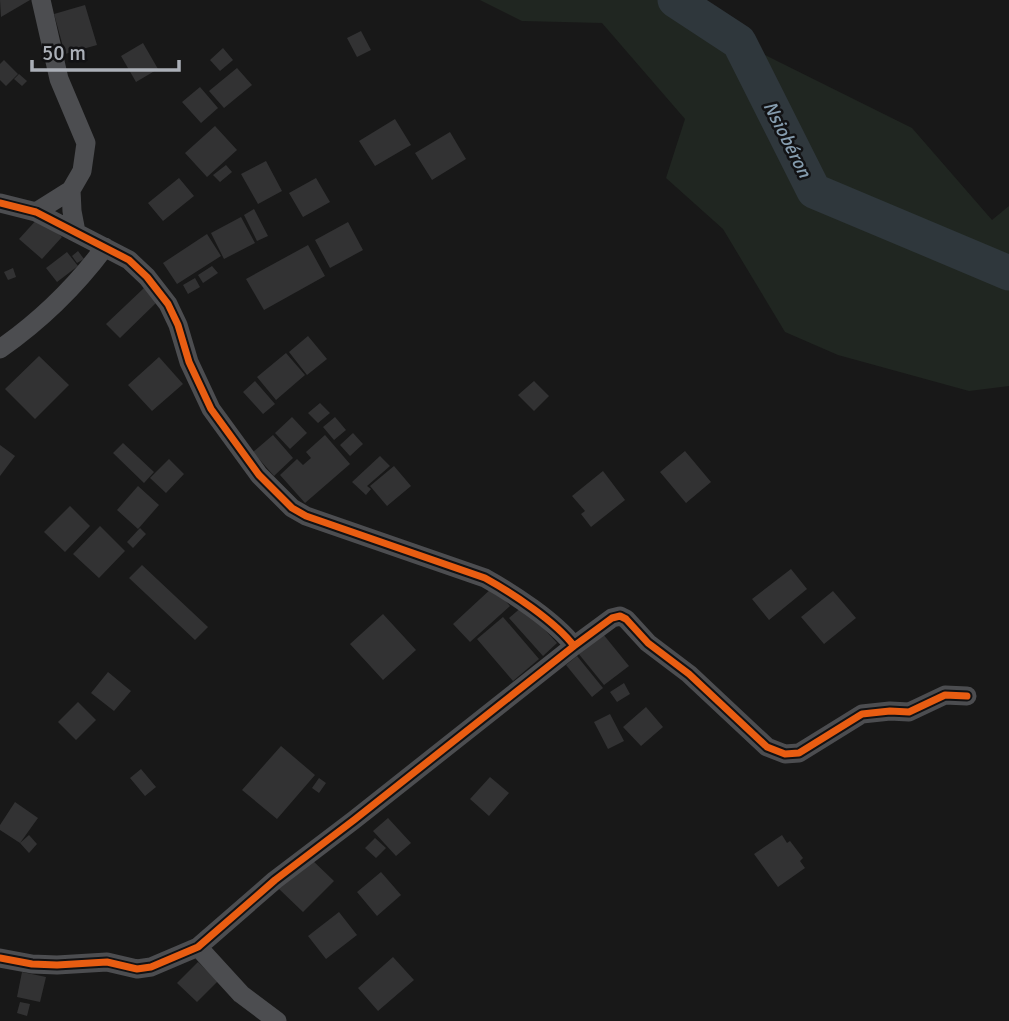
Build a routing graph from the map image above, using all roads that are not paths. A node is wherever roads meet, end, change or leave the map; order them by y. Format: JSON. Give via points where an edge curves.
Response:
{"nodes":[{"id":1,"x":41,"y":0,"type":"edge"},
{"id":2,"x":71,"y":190,"type":"junction"},
{"id":3,"x":0,"y":204,"type":"edge"},
{"id":4,"x":36,"y":212,"type":"junction"},
{"id":5,"x":76,"y":232,"type":"junction"},
{"id":6,"x":106,"y":247,"type":"junction"},
{"id":7,"x":0,"y":349,"type":"edge"},
{"id":8,"x":574,"y":646,"type":"junction"},
{"id":9,"x":967,"y":696,"type":"dead end"},
{"id":10,"x":198,"y":947,"type":"junction"},
{"id":11,"x":0,"y":958,"type":"edge"},
{"id":12,"x":277,"y":1021,"type":"edge"}],
"edges":[{"from":1,"to":2,"type":"street","via":[[59,79],[86,143],[82,171]]},
{"from":2,"to":4,"type":"street"},
{"from":2,"to":5,"type":"street"},
{"from":3,"to":4,"type":"street"},
{"from":4,"to":5,"type":"street"},
{"from":5,"to":6,"type":"street"},
{"from":6,"to":7,"type":"street","via":[[85,274]]},
{"from":6,"to":8,"type":"street","via":[[129,260],[168,304],[211,409],[259,475],[292,508],[485,578],[557,627]]},
{"from":8,"to":9,"type":"street","via":[[612,618],[626,619],[766,747],[785,754],[799,753],[862,714],[909,712],[945,695]]},
{"from":8,"to":10,"type":"street","via":[[275,880]]},
{"from":10,"to":11,"type":"street","via":[[137,969],[107,962],[57,965]]},
{"from":10,"to":12,"type":"street","via":[[241,994]]}]}
